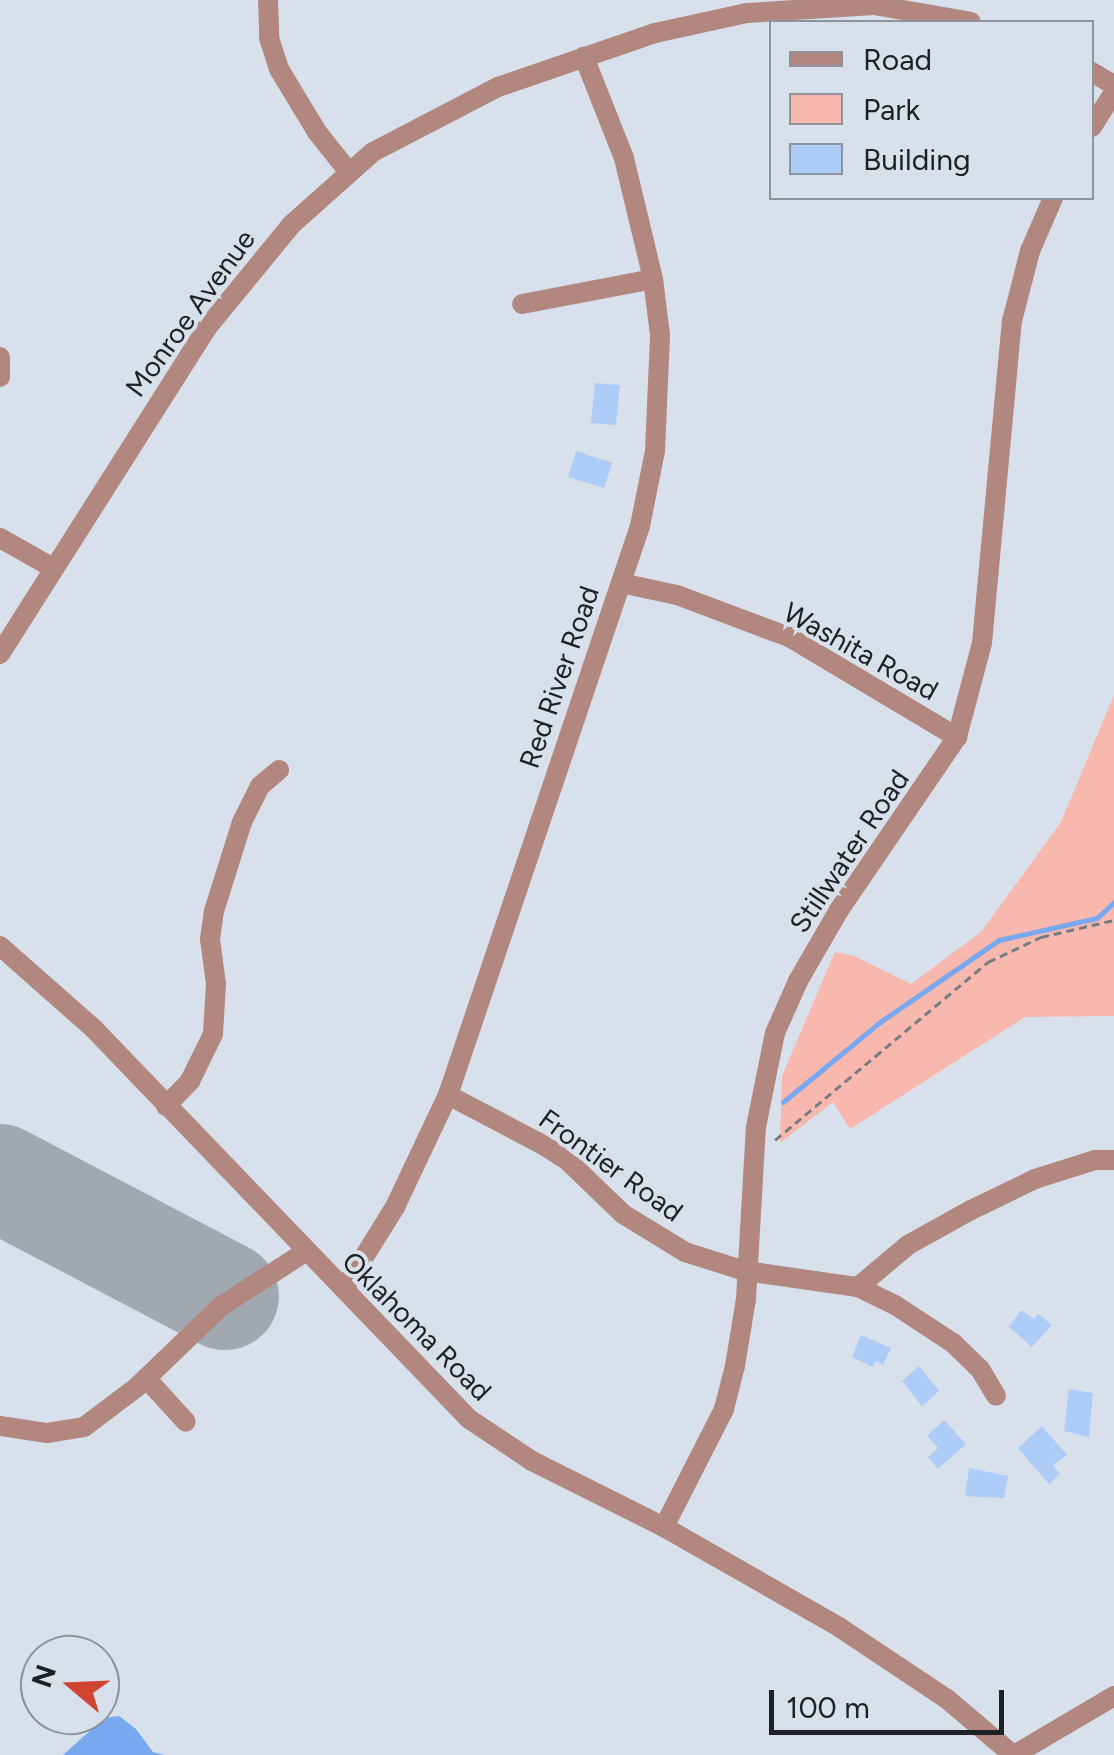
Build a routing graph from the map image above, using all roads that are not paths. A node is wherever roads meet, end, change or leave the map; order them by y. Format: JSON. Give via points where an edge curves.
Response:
{"nodes":[{"id":1,"x":268,"y":0,"type":"edge"},
{"id":2,"x":874,"y":2,"type":"edge"},
{"id":3,"x":962,"y":20,"type":"edge"},
{"id":4,"x":584,"y":57,"type":"junction"},
{"id":5,"x":1114,"y":92,"type":"edge"},
{"id":6,"x":1094,"y":124,"type":"edge"},
{"id":7,"x":348,"y":171,"type":"junction"},
{"id":8,"x":1052,"y":200,"type":"edge"},
{"id":9,"x":654,"y":279,"type":"junction"},
{"id":10,"x":522,"y":304,"type":"dead end"},
{"id":11,"x":0,"y":358,"type":"edge"},
{"id":12,"x":0,"y":377,"type":"edge"},
{"id":13,"x":0,"y":538,"type":"edge"},
{"id":14,"x":53,"y":568,"type":"junction"},
{"id":15,"x":622,"y":583,"type":"junction"},
{"id":16,"x":0,"y":654,"type":"edge"},
{"id":17,"x":956,"y":738,"type":"junction"},
{"id":18,"x":279,"y":770,"type":"dead end"},
{"id":19,"x":0,"y":946,"type":"edge"},
{"id":20,"x":448,"y":1095,"type":"junction"},
{"id":21,"x":166,"y":1106,"type":"junction"},
{"id":22,"x":1114,"y":1160,"type":"edge"},
{"id":23,"x":305,"y":1252,"type":"junction"},
{"id":24,"x":745,"y":1271,"type":"junction"},
{"id":25,"x":858,"y":1287,"type":"junction"},
{"id":26,"x":344,"y":1289,"type":"junction"},
{"id":27,"x":146,"y":1378,"type":"junction"},
{"id":28,"x":996,"y":1396,"type":"dead end"},
{"id":29,"x":186,"y":1422,"type":"dead end"},
{"id":30,"x":0,"y":1426,"type":"edge"},
{"id":31,"x":664,"y":1527,"type":"junction"},
{"id":32,"x":1114,"y":1696,"type":"edge"},
{"id":33,"x":1013,"y":1755,"type":"edge"}],
"edges":[{"from":1,"to":7,"type":"street","via":[[279,69]]},
{"from":2,"to":3,"type":"street","name":"Monroe Avenue"},
{"from":2,"to":4,"type":"street","name":"Monroe Avenue","via":[[747,13]]},
{"from":4,"to":7,"type":"street","name":"Monroe Avenue","via":[[456,106]]},
{"from":4,"to":9,"type":"street","name":"Red River Road","via":[[624,158]]},
{"from":5,"to":6,"type":"street"},
{"from":7,"to":14,"type":"street","name":"Monroe Avenue","via":[[290,224],[206,329]]},
{"from":8,"to":17,"type":"street","name":"Stillwater Road","via":[[1030,250],[1012,321],[982,643]]},
{"from":9,"to":10,"type":"street"},
{"from":9,"to":15,"type":"street","name":"Red River Road","via":[[660,335],[655,451]]},
{"from":11,"to":12,"type":"street"},
{"from":13,"to":14,"type":"street"},
{"from":14,"to":16,"type":"street","name":"Monroe Avenue"},
{"from":15,"to":17,"type":"street","name":"Washita Road","via":[[789,637]]},
{"from":15,"to":20,"type":"street","name":"Red River Road"},
{"from":17,"to":24,"type":"street","name":"Stillwater Road","via":[[839,910],[774,1034]]},
{"from":18,"to":21,"type":"street","via":[[260,786],[242,822],[214,912],[212,1034],[190,1081]]},
{"from":19,"to":21,"type":"street","name":"Oklahoma Road","via":[[93,1028]]},
{"from":20,"to":24,"type":"street","name":"Frontier Road","via":[[556,1153],[650,1232],[685,1252]]},
{"from":20,"to":26,"type":"street","name":"Red River Road","via":[[395,1206]]},
{"from":21,"to":23,"type":"street","name":"Oklahoma Road"},
{"from":22,"to":25,"type":"street","via":[[1034,1180],[971,1210],[908,1245]]},
{"from":23,"to":26,"type":"street","name":"Oklahoma Road"},
{"from":23,"to":27,"type":"street","via":[[220,1307]]},
{"from":24,"to":25,"type":"street","name":"Frontier Road"},
{"from":24,"to":31,"type":"street","name":"Stillwater Road","via":[[746,1299],[724,1409]]},
{"from":25,"to":28,"type":"street","via":[[953,1343]]},
{"from":26,"to":31,"type":"street","name":"Oklahoma Road","via":[[469,1419],[600,1499]]},
{"from":27,"to":29,"type":"street"},
{"from":27,"to":30,"type":"street","via":[[102,1416],[65,1433]]},
{"from":31,"to":33,"type":"street","name":"Oklahoma Road","via":[[839,1627],[947,1699]]},
{"from":32,"to":33,"type":"street"}]}
